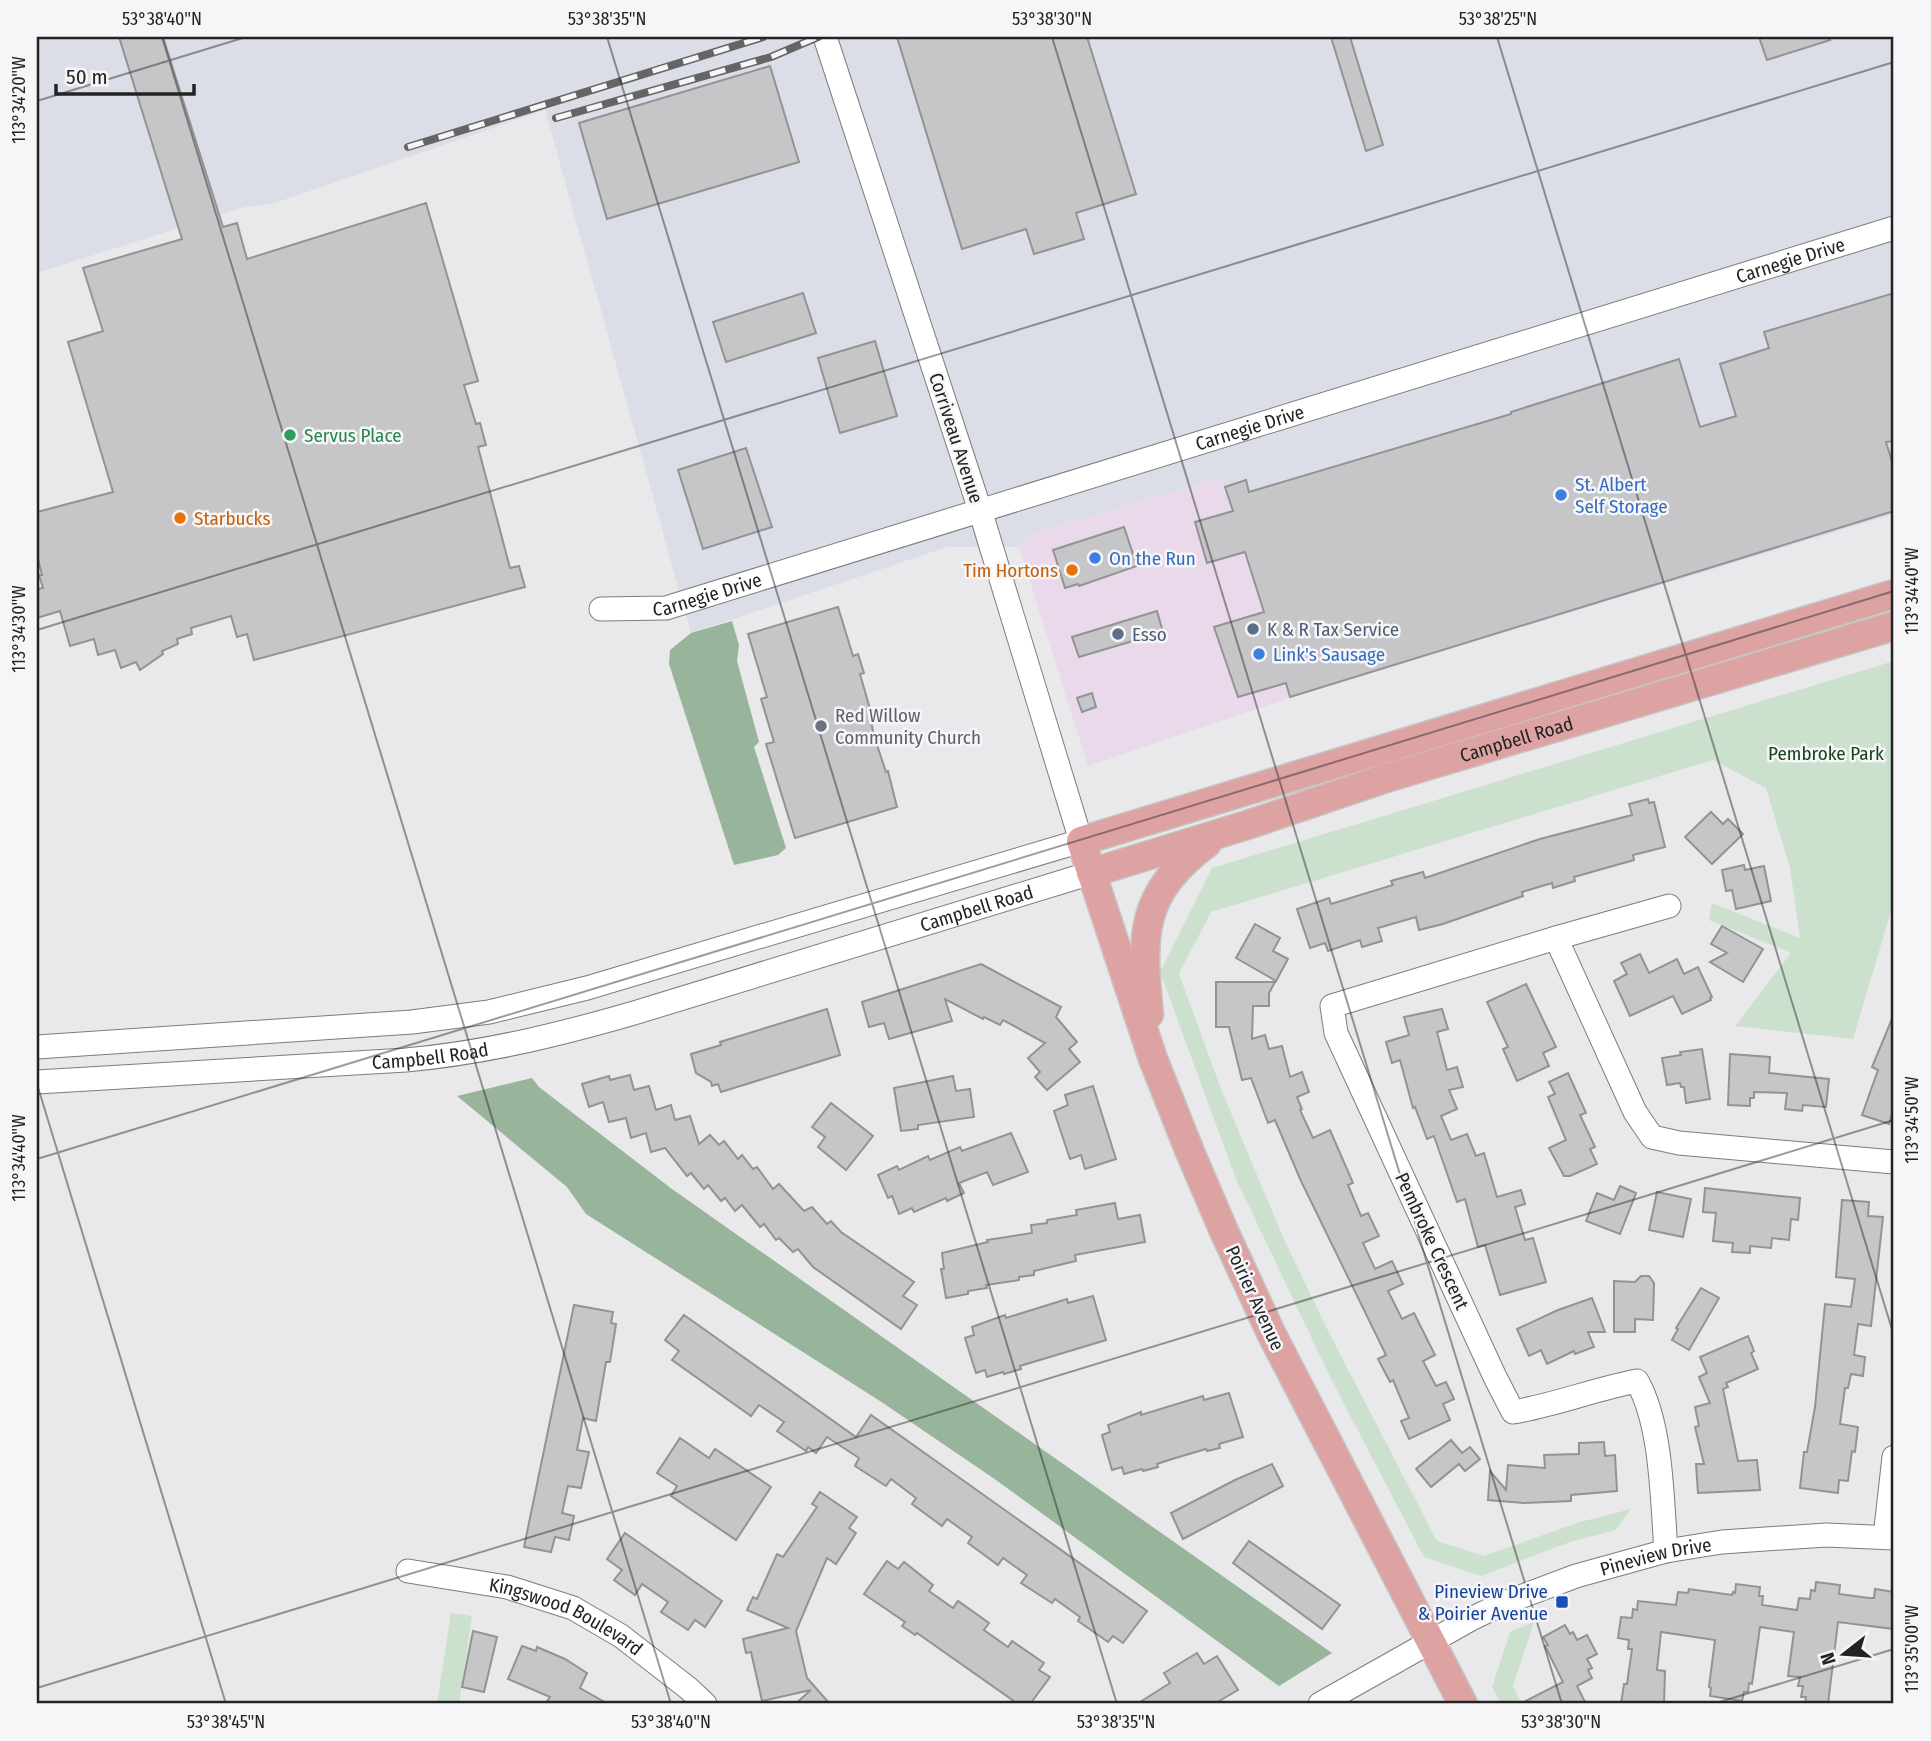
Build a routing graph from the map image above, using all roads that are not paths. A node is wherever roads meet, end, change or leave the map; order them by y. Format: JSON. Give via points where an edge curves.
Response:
{"nodes":[{"id":1,"x":825,"y":37,"type":"edge"},
{"id":2,"x":1894,"y":228,"type":"edge"},
{"id":3,"x":980,"y":510,"type":"junction"},
{"id":4,"x":1894,"y":594,"type":"edge"},
{"id":5,"x":601,"y":609,"type":"dead end"},
{"id":6,"x":1894,"y":626,"type":"edge"},
{"id":7,"x":1247,"y":825,"type":"junction"},
{"id":8,"x":1081,"y":841,"type":"junction"},
{"id":9,"x":1091,"y":873,"type":"junction"},
{"id":10,"x":1669,"y":906,"type":"dead end"},
{"id":11,"x":1556,"y":938,"type":"junction"},
{"id":12,"x":37,"y":1047,"type":"edge"},
{"id":13,"x":1153,"y":1059,"type":"junction"},
{"id":14,"x":37,"y":1082,"type":"edge"},
{"id":15,"x":1894,"y":1163,"type":"edge"},
{"id":16,"x":1894,"y":1457,"type":"edge"},
{"id":17,"x":1890,"y":1537,"type":"edge"},
{"id":18,"x":1667,"y":1550,"type":"junction"},
{"id":19,"x":408,"y":1571,"type":"dead end"},
{"id":20,"x":1430,"y":1641,"type":"junction"},
{"id":21,"x":705,"y":1704,"type":"edge"},
{"id":22,"x":1320,"y":1704,"type":"edge"},
{"id":23,"x":1463,"y":1704,"type":"edge"}],
"edges":[{"from":1,"to":3,"type":"street","name":"Corriveau Avenue"},
{"from":2,"to":3,"type":"street","name":"Carnegie Drive"},
{"from":3,"to":5,"type":"street","name":"Carnegie Drive","via":[[666,608]]},
{"from":3,"to":8,"type":"street","name":"Corriveau Avenue"},
{"from":4,"to":8,"type":"main road","name":"Campbell Road"},
{"from":6,"to":7,"type":"main road","name":"Campbell Road","via":[[1382,779]]},
{"from":7,"to":9,"type":"main road","name":"Campbell Road"},
{"from":7,"to":13,"type":"main road","via":[[1214,839],[1189,857],[1162,886],[1154,903],[1144,960]]},
{"from":8,"to":9,"type":"main road","name":"Poirier Avenue"},
{"from":8,"to":12,"type":"street","name":"Campbell Road","via":[[587,988],[489,1012],[412,1022]]},
{"from":9,"to":13,"type":"main road","name":"Poirier Avenue"},
{"from":9,"to":14,"type":"street","name":"Campbell Road","via":[[620,1017],[502,1047],[406,1060]]},
{"from":10,"to":11,"type":"street","name":"Pembroke Crescent"},
{"from":11,"to":15,"type":"street","via":[[1635,1112],[1653,1137]]},
{"from":11,"to":18,"type":"street","name":"Pembroke Crescent","via":[[1332,1006],[1336,1033],[1513,1412],[1637,1381],[1653,1418]]},
{"from":13,"to":20,"type":"main road","name":"Poirier Avenue","via":[[1270,1333]]},
{"from":16,"to":17,"type":"street"},
{"from":17,"to":18,"type":"street","name":"Pineview Drive","via":[[1814,1536]]},
{"from":18,"to":20,"type":"street","name":"Pineview Drive","via":[[1504,1603]]},
{"from":19,"to":21,"type":"street","name":"Kingswood Boulevard","via":[[507,1587],[573,1608],[621,1636]]},
{"from":20,"to":22,"type":"street","name":"Pineview Drive"},
{"from":20,"to":23,"type":"main road","name":"Poirier Avenue"}]}
